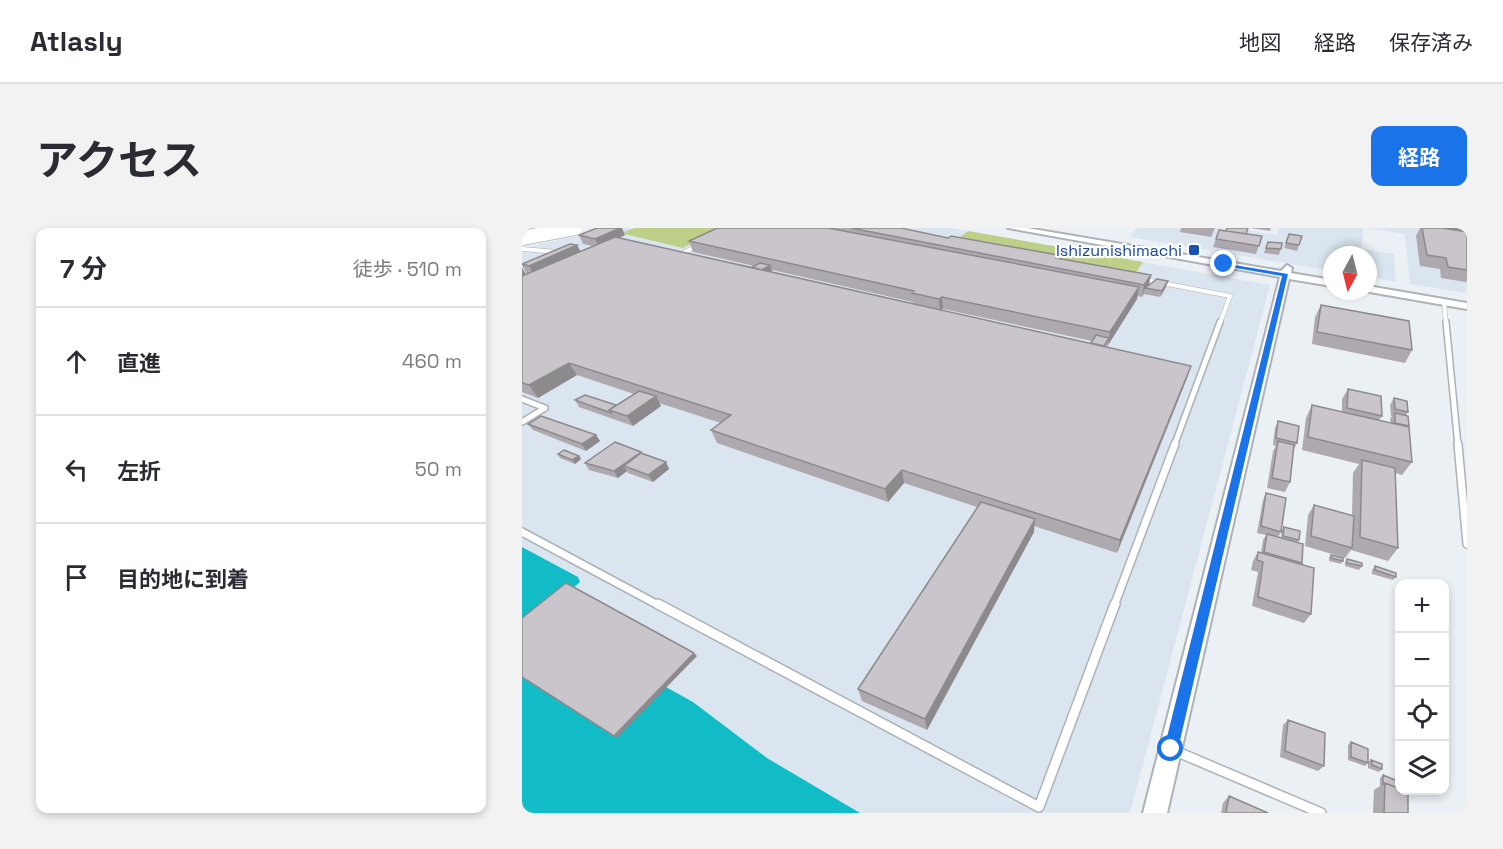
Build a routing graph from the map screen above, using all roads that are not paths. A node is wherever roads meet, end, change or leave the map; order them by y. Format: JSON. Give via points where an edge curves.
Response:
{"nodes":[{"id":1,"x":534,"y":228,"type":"edge"},
{"id":2,"x":573,"y":228,"type":"edge"},
{"id":3,"x":1012,"y":228,"type":"edge"},
{"id":4,"x":1049,"y":228,"type":"edge"},
{"id":5,"x":522,"y":231,"type":"edge"},
{"id":6,"x":522,"y":239,"type":"edge"},
{"id":7,"x":706,"y":241,"type":"edge"},
{"id":8,"x":522,"y":249,"type":"edge"},
{"id":9,"x":568,"y":250,"type":"edge"},
{"id":10,"x":668,"y":252,"type":"edge"},
{"id":11,"x":679,"y":255,"type":"junction"},
{"id":12,"x":690,"y":257,"type":"edge"},
{"id":13,"x":670,"y":259,"type":"edge"},
{"id":14,"x":1286,"y":271,"type":"junction"},
{"id":15,"x":1323,"y":275,"type":"edge"},
{"id":16,"x":1135,"y":278,"type":"edge"},
{"id":17,"x":1323,"y":281,"type":"edge"},
{"id":18,"x":1377,"y":284,"type":"edge"},
{"id":19,"x":1377,"y":291,"type":"edge"},
{"id":20,"x":1467,"y":299,"type":"edge"},
{"id":21,"x":1444,"y":302,"type":"junction"},
{"id":22,"x":1467,"y":306,"type":"edge"},
{"id":23,"x":1190,"y":369,"type":"edge"},
{"id":24,"x":1201,"y":372,"type":"junction"},
{"id":25,"x":522,"y":399,"type":"edge"},
{"id":26,"x":522,"y":422,"type":"edge"},
{"id":27,"x":522,"y":532,"type":"edge"},
{"id":28,"x":1467,"y":544,"type":"edge"},
{"id":29,"x":1171,"y":749,"type":"junction"},
{"id":30,"x":1155,"y":813,"type":"edge"},
{"id":31,"x":1321,"y":813,"type":"edge"}],
"edges":[{"from":1,"to":5,"type":"main road"},
{"from":2,"to":6,"type":"highway","bridge":true},
{"from":3,"to":14,"type":"street"},
{"from":4,"to":14,"type":"street"},
{"from":7,"to":11,"type":"lane"},
{"from":8,"to":9,"type":"lane","via":[[557,253]]},
{"from":10,"to":11,"type":"lane"},
{"from":11,"to":12,"type":"lane"},
{"from":11,"to":13,"type":"lane"},
{"from":14,"to":15,"type":"street"},
{"from":14,"to":17,"type":"street"},
{"from":14,"to":29,"type":"street"},
{"from":16,"to":24,"type":"lane","via":[[1230,296]]},
{"from":18,"to":20,"type":"street"},
{"from":19,"to":21,"type":"street"},
{"from":21,"to":22,"type":"street"},
{"from":21,"to":28,"type":"lane"},
{"from":23,"to":24,"type":"lane"},
{"from":24,"to":27,"type":"lane","via":[[1039,807]]},
{"from":25,"to":26,"type":"lane","via":[[545,408]]},
{"from":29,"to":30,"type":"street"},
{"from":29,"to":31,"type":"lane"}]}
